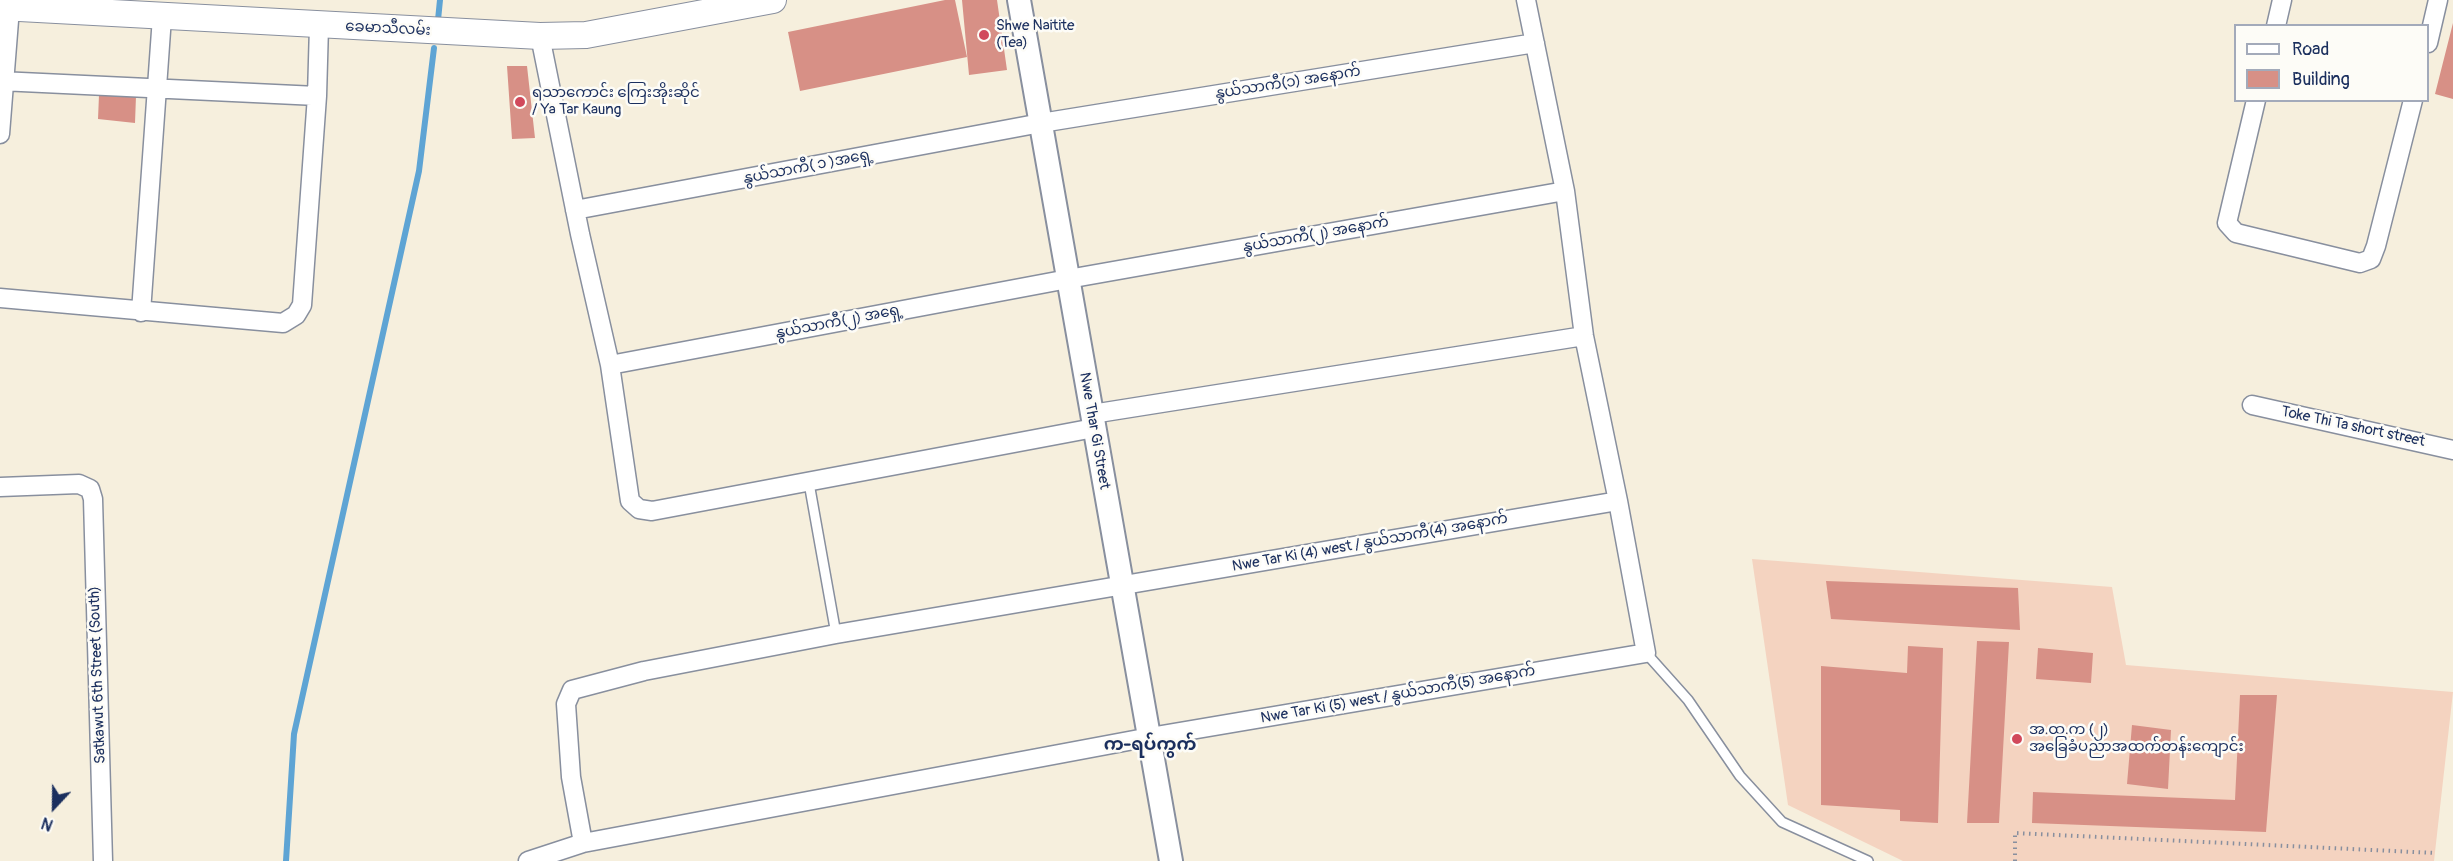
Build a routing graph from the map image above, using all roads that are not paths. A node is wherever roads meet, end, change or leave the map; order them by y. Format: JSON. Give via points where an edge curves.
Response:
{"nodes":[{"id":1,"x":773,"y":0,"type":"edge"},
{"id":2,"x":1019,"y":0,"type":"edge"},
{"id":3,"x":1526,"y":0,"type":"edge"},
{"id":4,"x":2282,"y":0,"type":"edge"},
{"id":5,"x":2439,"y":0,"type":"edge"},
{"id":6,"x":5,"y":8,"type":"edge"},
{"id":7,"x":162,"y":17,"type":"junction"},
{"id":8,"x":2276,"y":24,"type":"edge"},
{"id":9,"x":320,"y":26,"type":"junction"},
{"id":10,"x":540,"y":36,"type":"junction"},
{"id":11,"x":2429,"y":36,"type":"edge"},
{"id":12,"x":1535,"y":43,"type":"junction"},
{"id":13,"x":2,"y":81,"type":"edge"},
{"id":14,"x":156,"y":88,"type":"junction"},
{"id":15,"x":317,"y":96,"type":"junction"},
{"id":16,"x":2256,"y":102,"type":"edge"},
{"id":17,"x":2412,"y":102,"type":"edge"},
{"id":18,"x":1041,"y":123,"type":"junction"},
{"id":19,"x":0,"y":134,"type":"edge"},
{"id":20,"x":1565,"y":191,"type":"junction"},
{"id":21,"x":575,"y":210,"type":"junction"},
{"id":22,"x":1068,"y":279,"type":"junction"},
{"id":23,"x":0,"y":297,"type":"edge"},
{"id":24,"x":141,"y":312,"type":"junction"},
{"id":25,"x":1584,"y":336,"type":"junction"},
{"id":26,"x":610,"y":365,"type":"junction"},
{"id":27,"x":2252,"y":405,"type":"dead end"},
{"id":28,"x":1093,"y":421,"type":"junction"},
{"id":29,"x":2453,"y":450,"type":"edge"},
{"id":30,"x":809,"y":483,"type":"junction"},
{"id":31,"x":0,"y":487,"type":"edge"},
{"id":32,"x":1618,"y":501,"type":"junction"},
{"id":33,"x":1122,"y":586,"type":"junction"},
{"id":34,"x":836,"y":634,"type":"junction"},
{"id":35,"x":1646,"y":653,"type":"junction"},
{"id":36,"x":1150,"y":737,"type":"junction"},
{"id":37,"x":582,"y":843,"type":"junction"},
{"id":38,"x":103,"y":861,"type":"edge"},
{"id":39,"x":528,"y":861,"type":"edge"},
{"id":40,"x":1171,"y":861,"type":"edge"},
{"id":41,"x":1868,"y":861,"type":"edge"}],
"edges":[{"from":1,"to":10,"type":"main road","name":"ခေမာသီလမ်း","via":[[586,35]]},
{"from":2,"to":18,"type":"street","name":"Nwe Thar Gi Street"},
{"from":3,"to":12,"type":"street"},
{"from":4,"to":8,"type":"street"},
{"from":5,"to":11,"type":"street"},
{"from":6,"to":7,"type":"main road","name":"ခေမာသီလမ်း"},
{"from":6,"to":13,"type":"street"},
{"from":7,"to":9,"type":"main road","name":"ခေမာသီလမ်း"},
{"from":7,"to":14,"type":"street"},
{"from":9,"to":10,"type":"main road","name":"ခေမာသီလမ်း"},
{"from":9,"to":15,"type":"street"},
{"from":10,"to":21,"type":"street"},
{"from":12,"to":18,"type":"street","name":"နွယ်သာကီ(၁) အနောက်"},
{"from":12,"to":20,"type":"street"},
{"from":13,"to":14,"type":"street"},
{"from":13,"to":19,"type":"street"},
{"from":14,"to":15,"type":"street"},
{"from":14,"to":24,"type":"street"},
{"from":15,"to":24,"type":"street","via":[[302,305],[296,315],[283,324]]},
{"from":16,"to":17,"type":"street","via":[[2227,223],[2236,233],[2360,263],[2371,259],[2376,246]]},
{"from":18,"to":21,"type":"street","name":"နွယ်သာကီ( ၁ )အရှေ့"},
{"from":18,"to":22,"type":"street","name":"Nwe Thar Gi Street"},
{"from":20,"to":22,"type":"street","name":"နွယ်သာကီ(၂) အနောက်"},
{"from":20,"to":25,"type":"street"},
{"from":21,"to":26,"type":"street"},
{"from":22,"to":26,"type":"street","name":"နွယ်သာကီ(၂) အရှေ့"},
{"from":22,"to":28,"type":"street","name":"Nwe Thar Gi Street"},
{"from":23,"to":24,"type":"street"},
{"from":25,"to":28,"type":"street"},
{"from":25,"to":32,"type":"street"},
{"from":26,"to":30,"type":"street","via":[[630,501],[639,509],[652,511]]},
{"from":27,"to":29,"type":"street","name":"Toke Thi Ta short street"},
{"from":28,"to":30,"type":"street"},
{"from":28,"to":33,"type":"street","name":"Nwe Thar Gi Street"},
{"from":30,"to":34,"type":"lane"},
{"from":31,"to":38,"type":"street","name":"Satkawut 6th Street (South)","via":[[79,484],[90,489],[93,499]]},
{"from":32,"to":33,"type":"street","name":"Nwe Tar Ki (4) west / နွယ်သာကီ(4) အနောက်"},
{"from":32,"to":35,"type":"street"},
{"from":33,"to":34,"type":"street","name":"Nwe Tar Ki (4) west / နွယ်သာကီ(4) အနောက်"},
{"from":33,"to":36,"type":"street","name":"Nwe Thar Gi Street"},
{"from":34,"to":37,"type":"street","name":"Nwe Tar Ki (4) west / နွယ်သာကီ(4) အနောက်","via":[[644,671],[572,690],[566,704],[571,777]]},
{"from":35,"to":36,"type":"street","name":"Nwe Tar Ki (5) west / နွယ်သာကီ(5) အနောက်"},
{"from":35,"to":41,"type":"lane","via":[[1688,700],[1740,776],[1782,822]]},
{"from":36,"to":37,"type":"street","name":"Nwe Tar Ki (5) west / နွယ်သာကီ(5) အနောက်"},
{"from":36,"to":40,"type":"street","name":"Nwe Thar Gi Street"},
{"from":37,"to":39,"type":"street","name":"Nwe Tar Ki (5) west / နွယ်သာကီ(5) အနောက်"}]}
